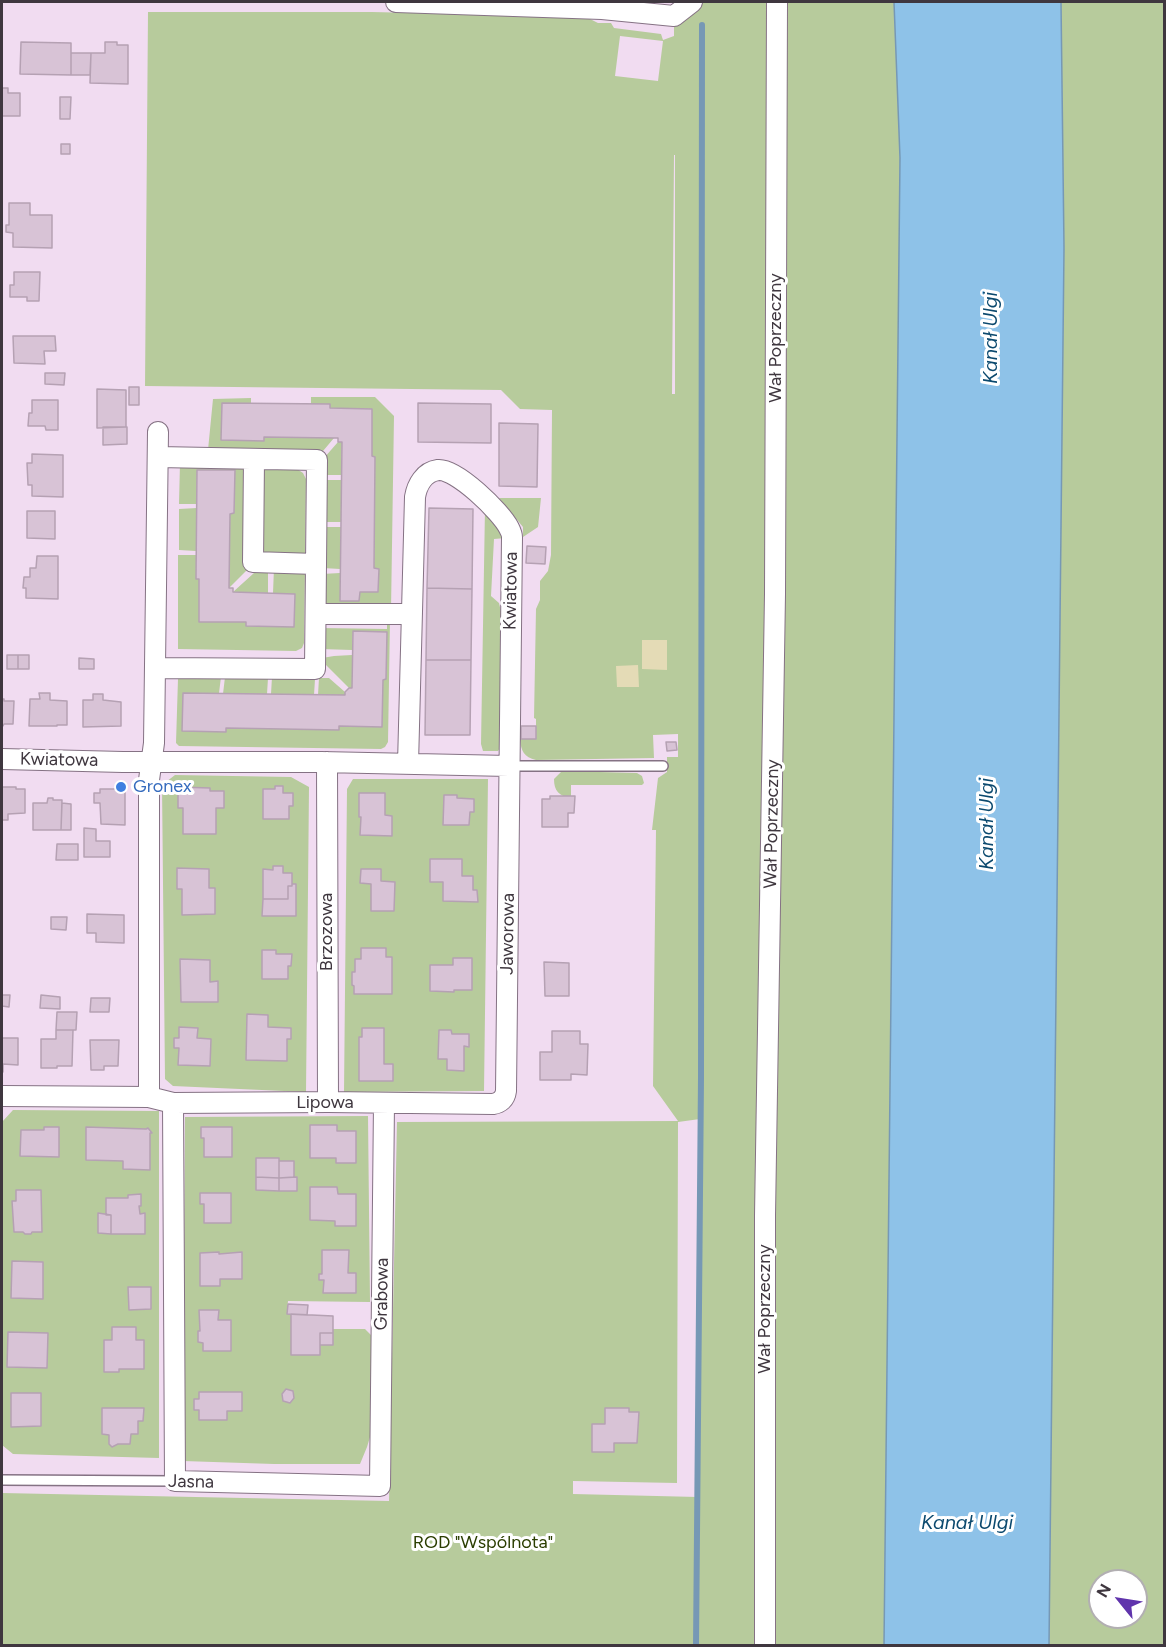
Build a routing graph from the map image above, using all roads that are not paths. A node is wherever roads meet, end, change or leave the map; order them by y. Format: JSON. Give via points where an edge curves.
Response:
{"nodes":[{"id":1,"x":396,"y":2,"type":"edge"},
{"id":2,"x":431,"y":2,"type":"edge"},
{"id":3,"x":692,"y":2,"type":"edge"},
{"id":4,"x":777,"y":2,"type":"edge"},
{"id":5,"x":158,"y":432,"type":"dead end"},
{"id":6,"x":158,"y":456,"type":"junction"},
{"id":7,"x":254,"y":459,"type":"junction"},
{"id":8,"x":316,"y":564,"type":"junction"},
{"id":9,"x":315,"y":614,"type":"junction"},
{"id":10,"x":412,"y":614,"type":"junction"},
{"id":11,"x":155,"y":668,"type":"junction"},
{"id":12,"x":2,"y":759,"type":"edge"},
{"id":13,"x":152,"y":762,"type":"junction"},
{"id":14,"x":327,"y":762,"type":"junction"},
{"id":15,"x":408,"y":764,"type":"junction"},
{"id":16,"x":509,"y":766,"type":"junction"},
{"id":17,"x":663,"y":766,"type":"dead end"},
{"id":18,"x":2,"y":1096,"type":"edge"},
{"id":19,"x":149,"y":1097,"type":"junction"},
{"id":20,"x":501,"y":1101,"type":"joint"},
{"id":21,"x":328,"y":1102,"type":"junction"},
{"id":22,"x":173,"y":1103,"type":"junction"},
{"id":23,"x":384,"y":1103,"type":"junction"},
{"id":24,"x":2,"y":1480,"type":"edge"},
{"id":25,"x":175,"y":1481,"type":"junction"},
{"id":26,"x":380,"y":1486,"type":"joint"},
{"id":27,"x":765,"y":1646,"type":"edge"}],
"edges":[{"from":1,"to":2,"type":"street"},
{"from":2,"to":3,"type":"street","via":[[674,16]]},
{"from":4,"to":27,"type":"street","name":"Wał Poprzeczny","via":[[776,594],[765,1215]]},
{"from":5,"to":6,"type":"street"},
{"from":6,"to":7,"type":"street"},
{"from":6,"to":11,"type":"street"},
{"from":7,"to":8,"type":"street","via":[[316,460]]},
{"from":7,"to":8,"type":"street","via":[[253,562]]},
{"from":8,"to":9,"type":"street"},
{"from":9,"to":10,"type":"street"},
{"from":9,"to":11,"type":"street","via":[[315,669]]},
{"from":10,"to":15,"type":"street","name":"Kwiatowa"},
{"from":10,"to":16,"type":"street","name":"Kwiatowa","via":[[417,488],[429,473],[446,471],[481,495],[510,529],[512,537]]},
{"from":11,"to":13,"type":"street"},
{"from":12,"to":13,"type":"street","name":"Kwiatowa"},
{"from":13,"to":14,"type":"street","name":"Kwiatowa"},
{"from":13,"to":19,"type":"street"},
{"from":14,"to":15,"type":"street","name":"Kwiatowa"},
{"from":14,"to":21,"type":"street","name":"Brzozowa"},
{"from":15,"to":16,"type":"street","name":"Kwiatowa"},
{"from":16,"to":17,"type":"lane"},
{"from":16,"to":20,"type":"street","name":"Jaworowa","via":[[506,1091]]},
{"from":18,"to":19,"type":"street","name":"Lipowa"},
{"from":19,"to":22,"type":"street","name":"Lipowa"},
{"from":20,"to":23,"type":"street","name":"Lipowa"},
{"from":21,"to":22,"type":"street","name":"Lipowa"},
{"from":21,"to":23,"type":"street","name":"Lipowa"},
{"from":22,"to":25,"type":"street"},
{"from":23,"to":26,"type":"street","name":"Grabowa"},
{"from":24,"to":25,"type":"lane","name":"Jasna"},
{"from":25,"to":26,"type":"street","name":"Jasna"}]}
